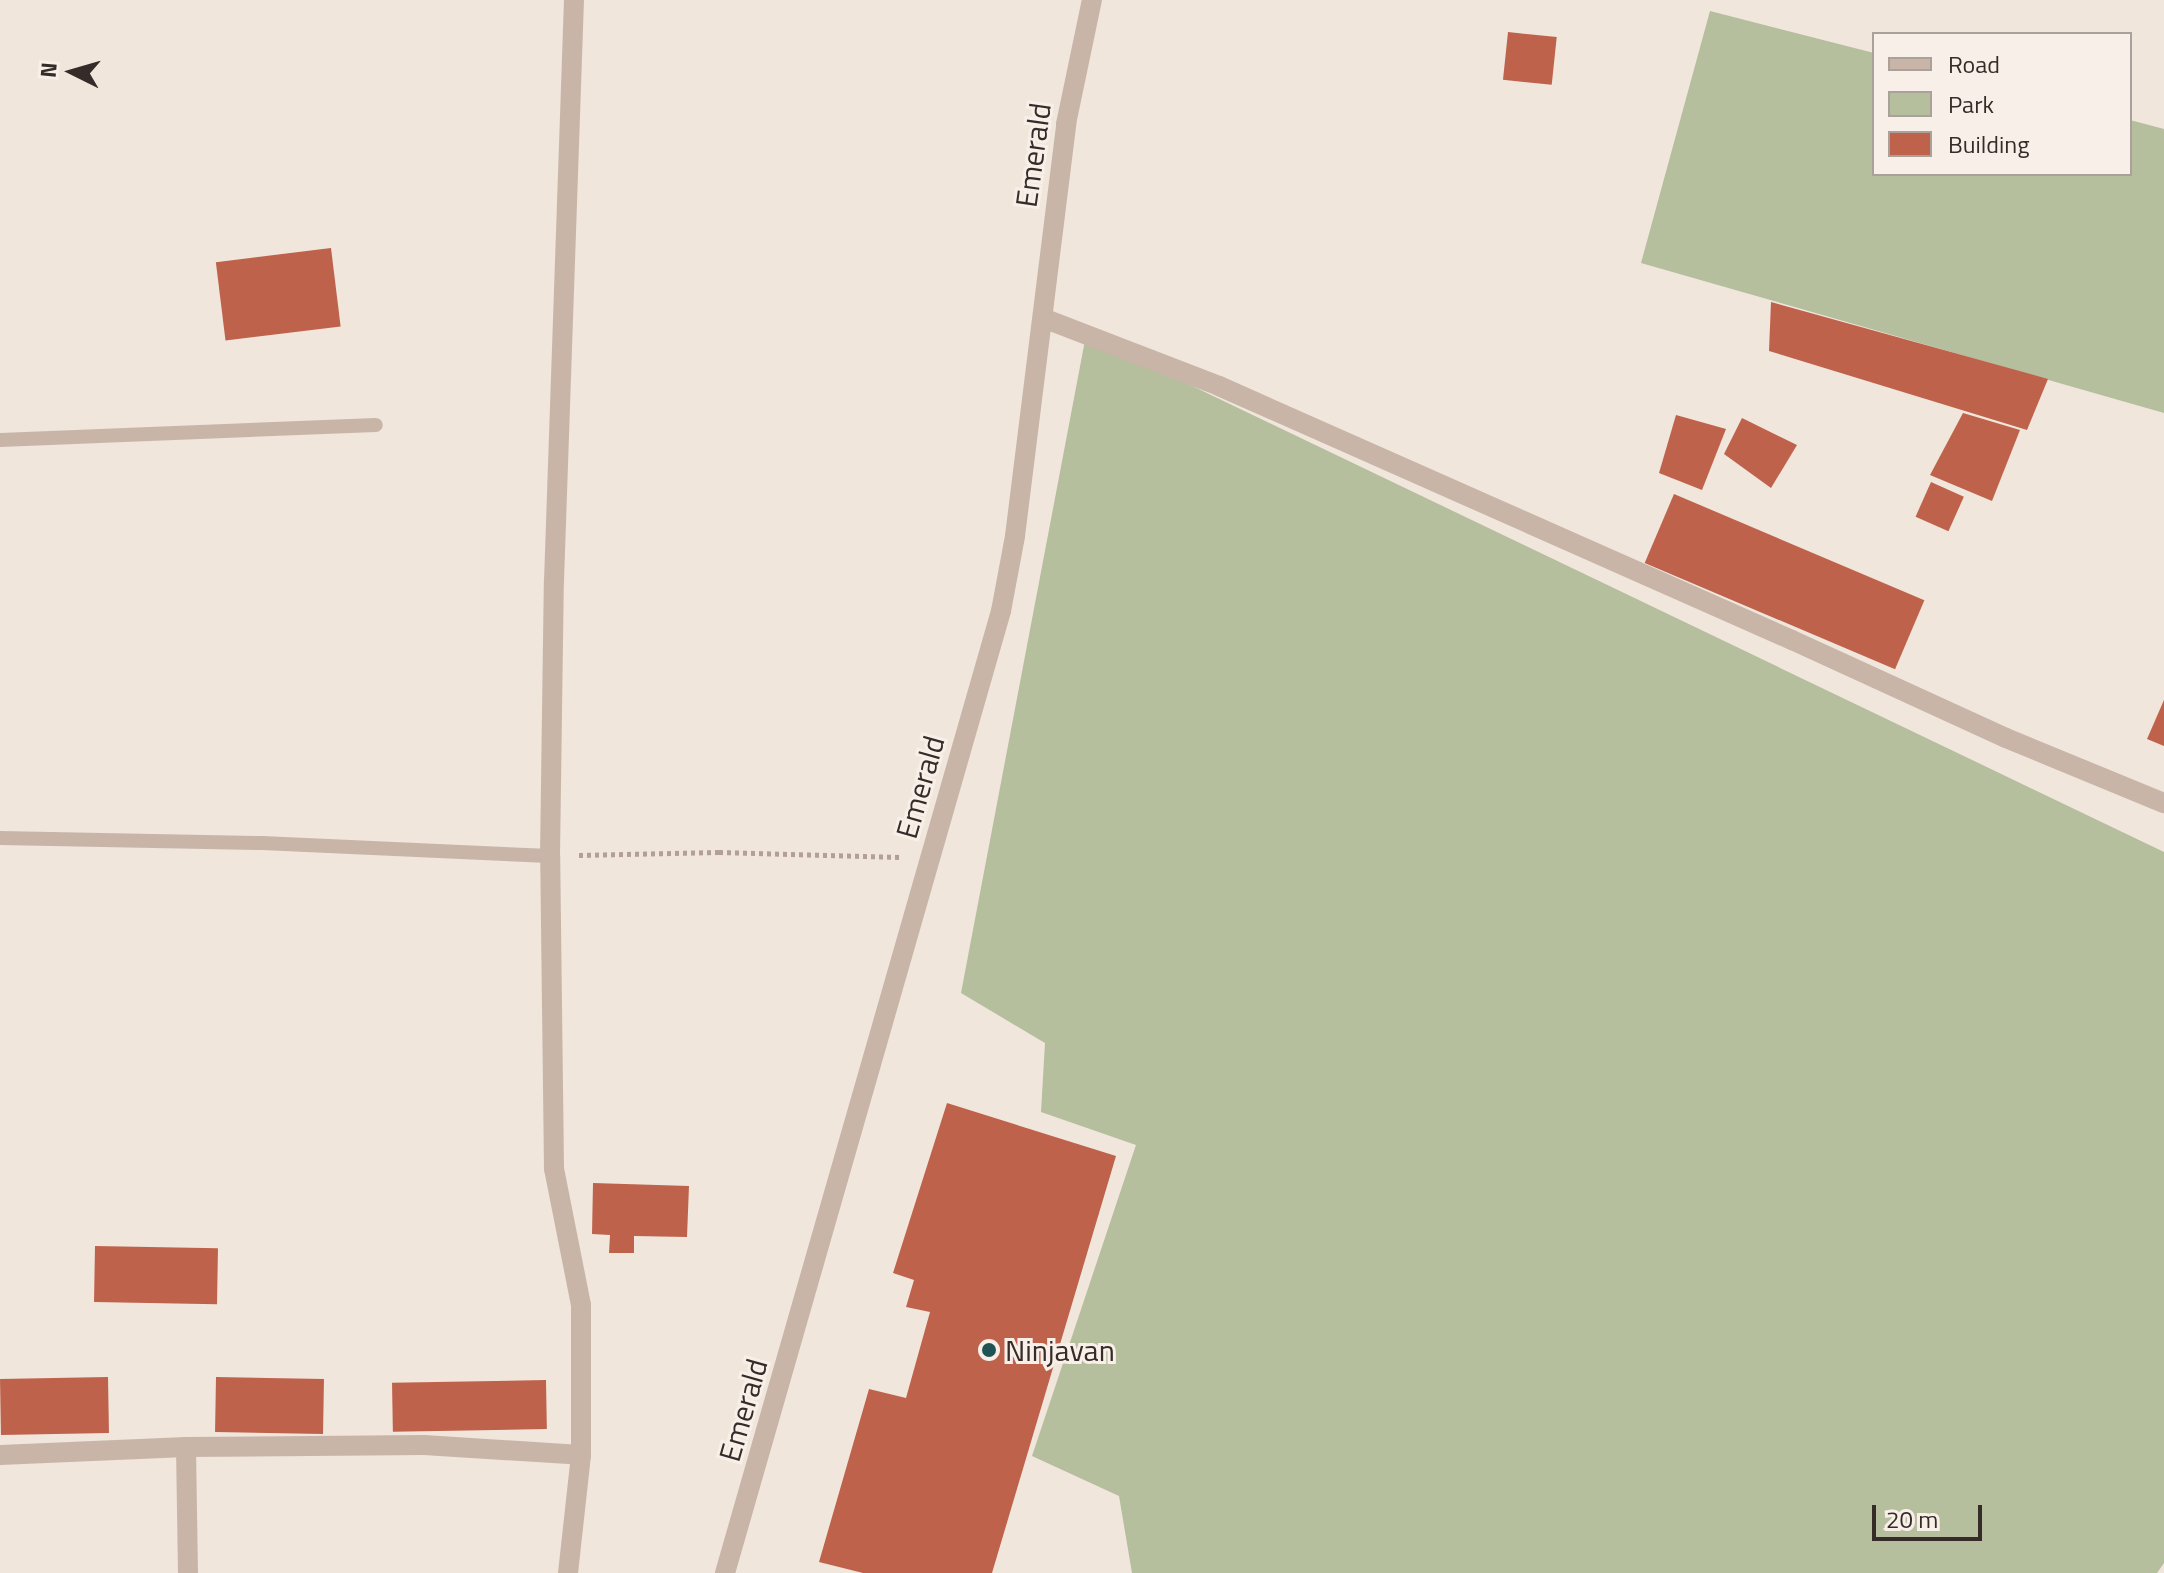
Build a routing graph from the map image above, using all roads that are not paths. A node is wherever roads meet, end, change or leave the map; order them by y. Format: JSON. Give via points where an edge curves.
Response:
{"nodes":[{"id":1,"x":574,"y":0,"type":"edge"},
{"id":2,"x":1092,"y":0,"type":"edge"},
{"id":3,"x":1043,"y":318,"type":"junction"},
{"id":4,"x":376,"y":425,"type":"dead end"},
{"id":5,"x":0,"y":440,"type":"edge"},
{"id":6,"x":2164,"y":803,"type":"edge"},
{"id":7,"x":0,"y":838,"type":"edge"},
{"id":8,"x":550,"y":856,"type":"junction"},
{"id":9,"x":186,"y":1447,"type":"junction"},
{"id":10,"x":0,"y":1455,"type":"edge"},
{"id":11,"x":581,"y":1455,"type":"junction"},
{"id":12,"x":188,"y":1573,"type":"edge"},
{"id":13,"x":568,"y":1573,"type":"edge"},
{"id":14,"x":725,"y":1573,"type":"edge"}],
"edges":[{"from":1,"to":8,"type":"street"},
{"from":2,"to":3,"type":"street","name":"Emerald","via":[[1066,124]]},
{"from":3,"to":6,"type":"street","via":[[1219,386],[2006,738]]},
{"from":3,"to":14,"type":"street","name":"Emerald","via":[[1001,611]]},
{"from":4,"to":5,"type":"lane"},
{"from":7,"to":8,"type":"lane"},
{"from":8,"to":11,"type":"street","via":[[554,1169],[581,1305]]},
{"from":9,"to":10,"type":"street"},
{"from":9,"to":11,"type":"street","via":[[424,1445]]},
{"from":9,"to":12,"type":"street"},
{"from":11,"to":13,"type":"street"}]}
